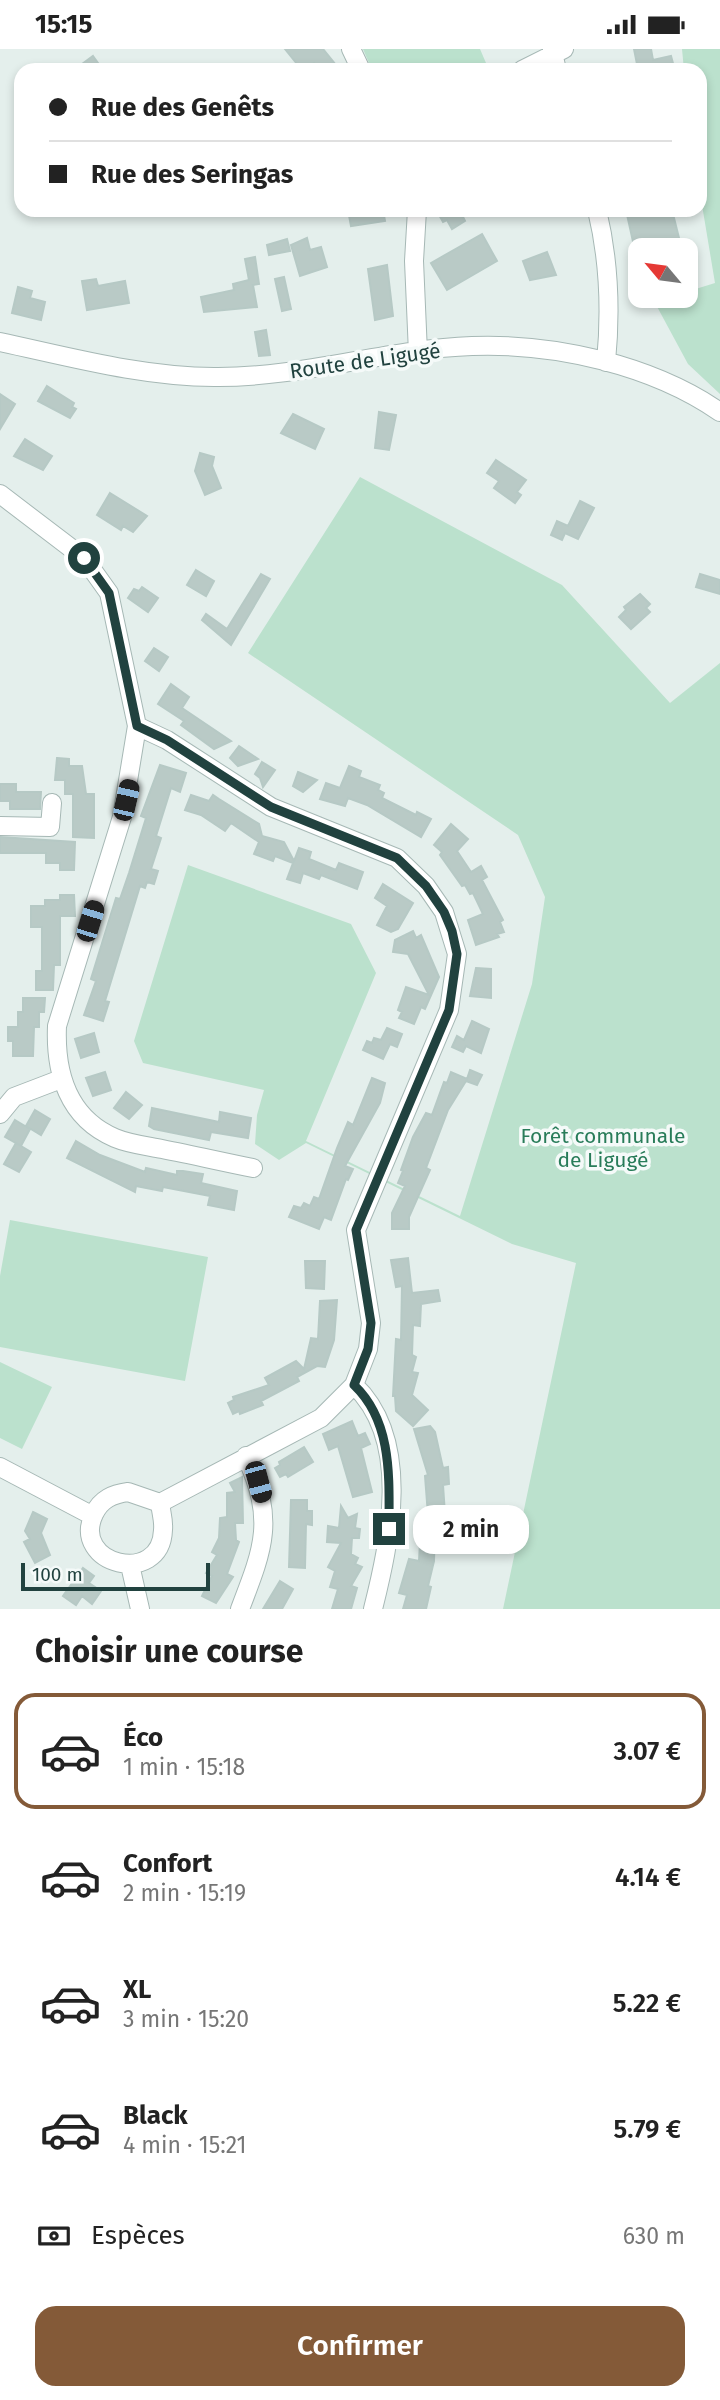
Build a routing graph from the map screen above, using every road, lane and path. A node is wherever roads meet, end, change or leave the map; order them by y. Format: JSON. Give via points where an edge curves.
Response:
{"nodes":[{"id":1,"x":557,"y":55,"type":"edge"},
{"id":2,"x":538,"y":63,"type":"edge"},
{"id":3,"x":417,"y":217,"type":"edge"},
{"id":4,"x":599,"y":217,"type":"edge"},
{"id":5,"x":0,"y":342,"type":"edge"},
{"id":6,"x":418,"y":353,"type":"junction"},
{"id":7,"x":606,"y":362,"type":"junction"},
{"id":8,"x":720,"y":412,"type":"edge"},
{"id":9,"x":0,"y":494,"type":"edge"},
{"id":10,"x":137,"y":726,"type":"junction"},
{"id":11,"x":52,"y":803,"type":"dead end"},
{"id":12,"x":0,"y":826,"type":"edge"},
{"id":13,"x":61,"y":1079,"type":"junction"},
{"id":14,"x":0,"y":1114,"type":"edge"},
{"id":15,"x":253,"y":1168,"type":"dead end"},
{"id":16,"x":354,"y":1385,"type":"junction"},
{"id":17,"x":246,"y":1456,"type":"junction"},
{"id":18,"x":0,"y":1467,"type":"edge"},
{"id":19,"x":160,"y":1503,"type":"junction"},
{"id":20,"x":93,"y":1516,"type":"junction"},
{"id":21,"x":130,"y":1566,"type":"junction"},
{"id":22,"x":140,"y":1609,"type":"edge"},
{"id":23,"x":240,"y":1609,"type":"edge"},
{"id":24,"x":373,"y":1609,"type":"edge"}],
"edges":[{"from":1,"to":2,"type":"street"},
{"from":3,"to":6,"type":"street"},
{"from":4,"to":7,"type":"street","via":[[610,304]]},
{"from":5,"to":6,"type":"street","name":"Route de Ligugé","via":[[159,373],[214,377],[264,375]]},
{"from":6,"to":7,"type":"street","name":"Route de Ligugé","via":[[471,346],[517,347]]},
{"from":7,"to":8,"type":"street","name":"Route de Ligugé","via":[[658,380]]},
{"from":9,"to":10,"type":"street","via":[[84,558],[109,593]]},
{"from":10,"to":13,"type":"street","via":[[122,817],[57,1026]]},
{"from":10,"to":16,"type":"street","via":[[167,740],[271,807],[397,858],[426,886],[452,931],[457,954],[449,1010],[356,1230],[371,1323],[368,1349]]},
{"from":11,"to":12,"type":"street","via":[[50,827]]},
{"from":13,"to":14,"type":"street","via":[[14,1097]]},
{"from":13,"to":15,"type":"street","via":[[77,1110],[96,1129],[118,1139]]},
{"from":16,"to":17,"type":"street","via":[[321,1417]]},
{"from":16,"to":24,"type":"street","via":[[366,1397],[388,1448],[389,1529]]},
{"from":17,"to":19,"type":"street"},
{"from":17,"to":23,"type":"street","via":[[263,1502],[264,1535]]},
{"from":18,"to":20,"type":"street"},
{"from":19,"to":20,"type":"street","via":[[139,1494],[117,1493]]},
{"from":19,"to":21,"type":"street","via":[[164,1529],[157,1549]]},
{"from":20,"to":21,"type":"street","via":[[90,1528],[97,1551],[117,1564]]},
{"from":21,"to":22,"type":"street"}]}
